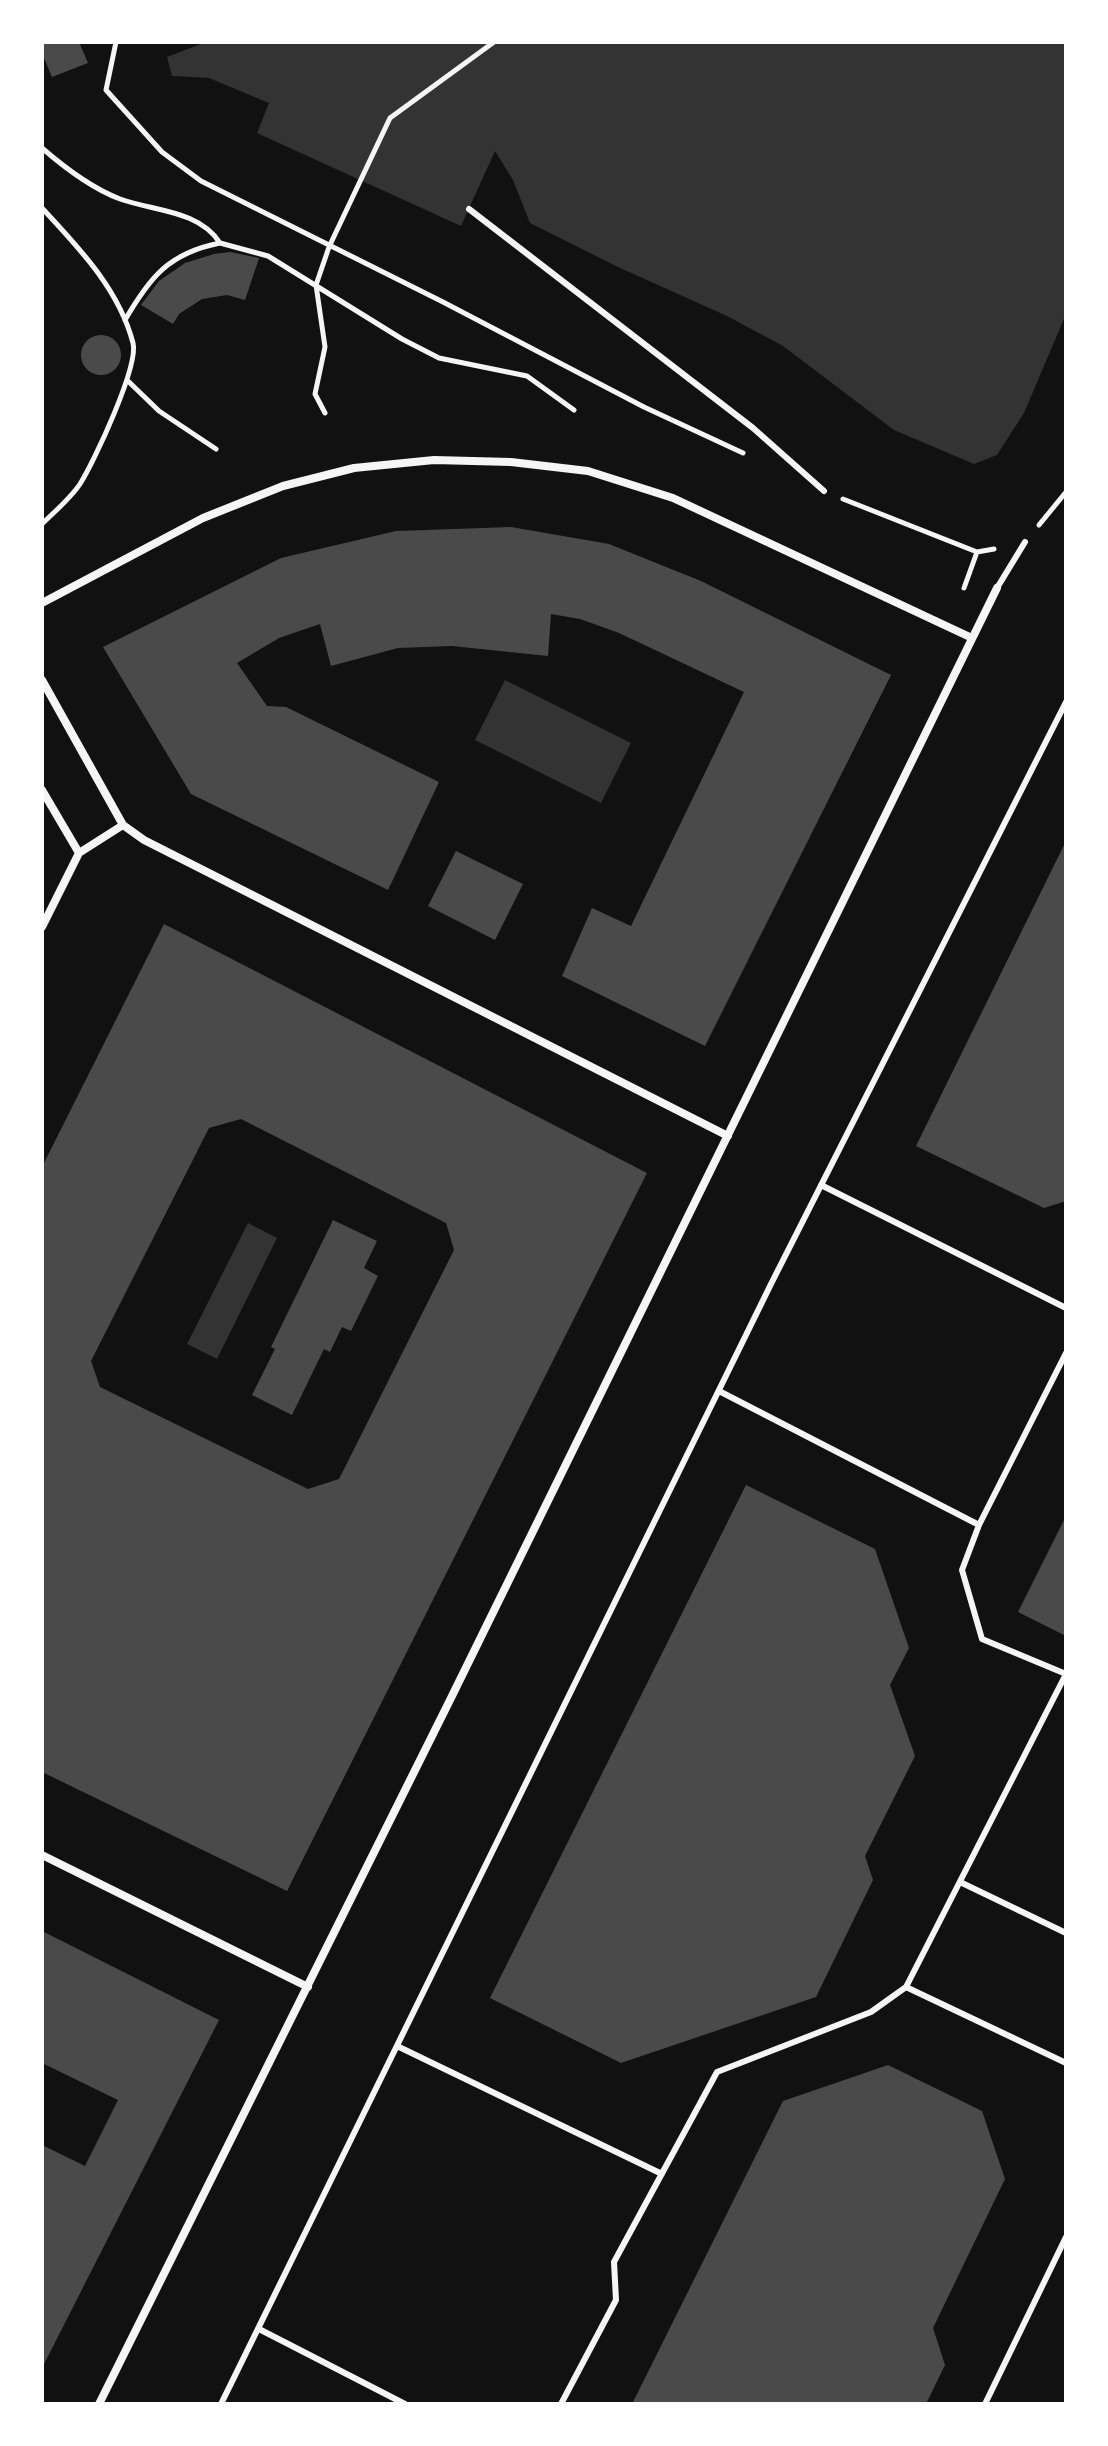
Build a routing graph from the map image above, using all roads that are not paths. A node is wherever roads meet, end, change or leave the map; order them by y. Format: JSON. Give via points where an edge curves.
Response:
{"nodes":[{"id":1,"x":469,"y":209,"type":"dead end"},
{"id":2,"x":824,"y":491,"type":"road end"},
{"id":3,"x":1025,"y":542,"type":"dead end"},
{"id":4,"x":997,"y":588,"type":"joint"},
{"id":5,"x":42,"y":603,"type":"edge"},
{"id":6,"x":972,"y":638,"type":"junction"},
{"id":7,"x":42,"y":680,"type":"edge"},
{"id":8,"x":1066,"y":702,"type":"edge"},
{"id":9,"x":42,"y":790,"type":"edge"},
{"id":10,"x":123,"y":825,"type":"junction"},
{"id":11,"x":79,"y":853,"type":"junction"},
{"id":12,"x":42,"y":927,"type":"edge"},
{"id":13,"x":728,"y":1136,"type":"junction"},
{"id":14,"x":821,"y":1185,"type":"junction"},
{"id":15,"x":1066,"y":1308,"type":"edge"},
{"id":16,"x":1066,"y":1353,"type":"edge"},
{"id":17,"x":719,"y":1391,"type":"junction"},
{"id":18,"x":979,"y":1525,"type":"junction"},
{"id":19,"x":1066,"y":1674,"type":"edge"},
{"id":20,"x":42,"y":1855,"type":"edge"},
{"id":21,"x":960,"y":1882,"type":"junction"},
{"id":22,"x":1066,"y":1933,"type":"edge"},
{"id":23,"x":308,"y":1987,"type":"junction"},
{"id":24,"x":906,"y":1987,"type":"junction"},
{"id":25,"x":397,"y":2046,"type":"junction"},
{"id":26,"x":1066,"y":2063,"type":"edge"},
{"id":27,"x":662,"y":2174,"type":"junction"},
{"id":28,"x":1066,"y":2237,"type":"edge"},
{"id":29,"x":259,"y":2329,"type":"junction"},
{"id":30,"x":99,"y":2404,"type":"edge"},
{"id":31,"x":221,"y":2404,"type":"edge"},
{"id":32,"x":405,"y":2404,"type":"edge"},
{"id":33,"x":561,"y":2404,"type":"edge"},
{"id":34,"x":985,"y":2404,"type":"edge"}],
"edges":[{"from":1,"to":2,"type":"lane","via":[[753,428]]},
{"from":3,"to":4,"type":"lane"},
{"from":4,"to":6,"type":"street"},
{"from":5,"to":6,"type":"street","via":[[203,518],[283,486],[354,468],[434,460],[511,462],[588,471],[673,498]]},
{"from":6,"to":13,"type":"street"},
{"from":7,"to":10,"type":"street"},
{"from":8,"to":14,"type":"lane"},
{"from":9,"to":11,"type":"street"},
{"from":10,"to":11,"type":"street"},
{"from":10,"to":13,"type":"street"},
{"from":11,"to":12,"type":"street"},
{"from":13,"to":23,"type":"street"},
{"from":14,"to":15,"type":"lane"},
{"from":14,"to":17,"type":"lane"},
{"from":16,"to":18,"type":"lane"},
{"from":17,"to":18,"type":"lane"},
{"from":17,"to":25,"type":"lane"},
{"from":18,"to":19,"type":"lane","via":[[962,1570],[982,1639]]},
{"from":19,"to":21,"type":"lane"},
{"from":20,"to":23,"type":"street"},
{"from":21,"to":22,"type":"lane"},
{"from":21,"to":24,"type":"lane"},
{"from":23,"to":30,"type":"street"},
{"from":24,"to":26,"type":"lane"},
{"from":24,"to":27,"type":"lane","via":[[871,2012],[717,2072]]},
{"from":25,"to":27,"type":"lane"},
{"from":25,"to":29,"type":"lane"},
{"from":27,"to":33,"type":"lane","via":[[614,2262],[616,2300]]},
{"from":28,"to":34,"type":"lane"},
{"from":29,"to":31,"type":"lane"},
{"from":29,"to":32,"type":"lane"}]}
